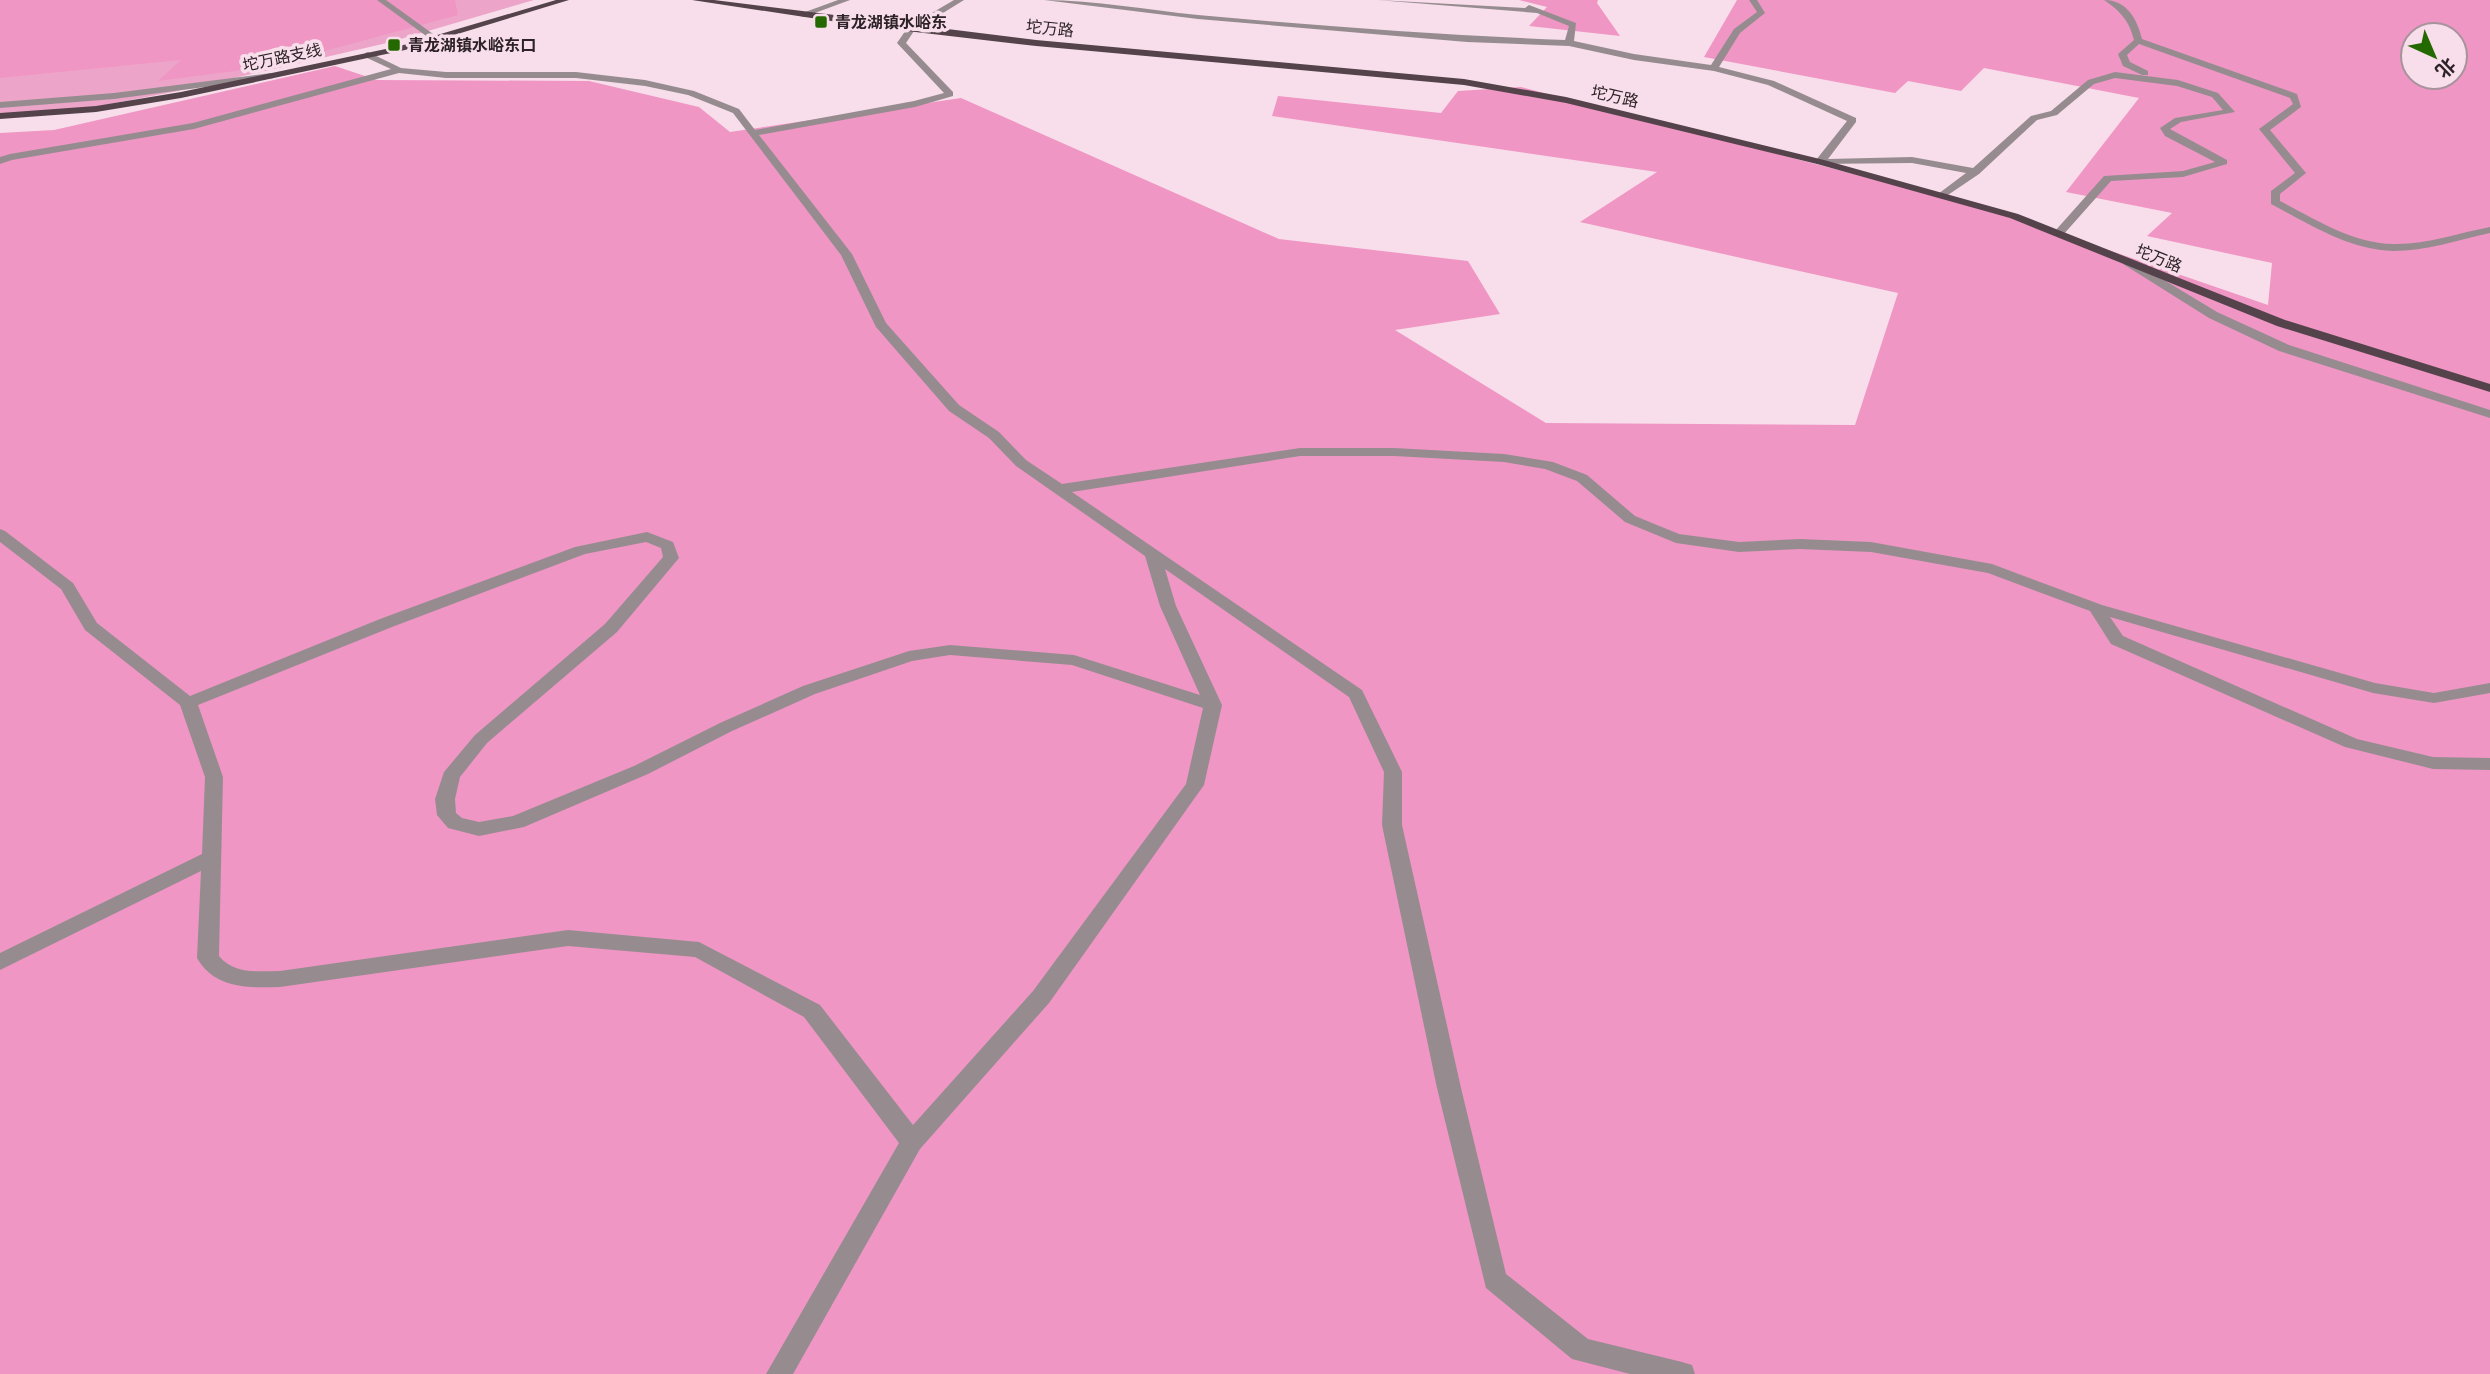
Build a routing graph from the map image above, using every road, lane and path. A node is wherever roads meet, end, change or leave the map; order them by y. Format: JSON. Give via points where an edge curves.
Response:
{"nodes":[{"id":1,"x":381,"y":0,"type":"edge"},
{"id":2,"x":565,"y":0,"type":"edge"},
{"id":3,"x":696,"y":0,"type":"edge"},
{"id":4,"x":846,"y":0,"type":"edge"},
{"id":5,"x":960,"y":0,"type":"edge"},
{"id":6,"x":1048,"y":0,"type":"edge"},
{"id":7,"x":1381,"y":0,"type":"edge"},
{"id":8,"x":1511,"y":0,"type":"edge"},
{"id":9,"x":1753,"y":0,"type":"edge"},
{"id":10,"x":2108,"y":0,"type":"edge"},
{"id":11,"x":1539,"y":11,"type":"junction"},
{"id":12,"x":801,"y":15,"type":"junction"},
{"id":13,"x":911,"y":29,"type":"junction"},
{"id":14,"x":436,"y":40,"type":"junction"},
{"id":15,"x":2138,"y":41,"type":"junction"},
{"id":16,"x":1569,"y":43,"type":"junction"},
{"id":17,"x":368,"y":55,"type":"junction"},
{"id":18,"x":1714,"y":68,"type":"junction"},
{"id":19,"x":398,"y":70,"type":"junction"},
{"id":20,"x":271,"y":76,"type":"junction"},
{"id":21,"x":2158,"y":79,"type":"junction"},
{"id":22,"x":0,"y":105,"type":"edge"},
{"id":23,"x":0,"y":116,"type":"edge"},
{"id":24,"x":752,"y":132,"type":"junction"},
{"id":25,"x":0,"y":161,"type":"edge"},
{"id":26,"x":1819,"y":162,"type":"junction"},
{"id":27,"x":1975,"y":172,"type":"junction"},
{"id":28,"x":1942,"y":196,"type":"junction"},
{"id":29,"x":2490,"y":230,"type":"edge"},
{"id":30,"x":2059,"y":233,"type":"junction"},
{"id":31,"x":2127,"y":262,"type":"junction"},
{"id":32,"x":2490,"y":388,"type":"edge"},
{"id":33,"x":2490,"y":414,"type":"edge"},
{"id":34,"x":1060,"y":489,"type":"junction"},
{"id":35,"x":0,"y":534,"type":"edge"},
{"id":36,"x":1152,"y":553,"type":"junction"},
{"id":37,"x":2096,"y":608,"type":"junction"},
{"id":38,"x":2490,"y":688,"type":"edge"},
{"id":39,"x":188,"y":703,"type":"junction"},
{"id":40,"x":1213,"y":705,"type":"junction"},
{"id":41,"x":2490,"y":764,"type":"edge"},
{"id":42,"x":211,"y":858,"type":"junction"},
{"id":43,"x":0,"y":962,"type":"edge"},
{"id":44,"x":912,"y":1142,"type":"junction"},
{"id":45,"x":779,"y":1374,"type":"edge"},
{"id":46,"x":1682,"y":1374,"type":"edge"}],
"edges":[{"from":1,"to":14,"type":"street"},
{"from":2,"to":14,"type":"main road","name":"坨万路支线"},
{"from":3,"to":12,"type":"main road","name":"坨万路"},
{"from":4,"to":12,"type":"street"},
{"from":5,"to":13,"type":"street"},
{"from":6,"to":16,"type":"street","via":[[1212,18]]},
{"from":7,"to":11,"type":"street"},
{"from":8,"to":11,"type":"street"},
{"from":9,"to":18,"type":"street","via":[[1760,13],[1737,31]]},
{"from":10,"to":15,"type":"street","via":[[2134,23]]},
{"from":11,"to":16,"type":"street","via":[[1573,25]]},
{"from":12,"to":13,"type":"main road","name":"坨万路"},
{"from":13,"to":24,"type":"street","via":[[901,43],[950,94]]},
{"from":13,"to":26,"type":"main road","name":"坨万路","via":[[1464,82],[1621,113]]},
{"from":14,"to":17,"type":"main road","name":"坨万路支线"},
{"from":15,"to":21,"type":"street","via":[[2122,54],[2126,64]]},
{"from":15,"to":29,"type":"street","via":[[2294,96],[2298,105],[2264,129],[2301,173],[2275,193],[2275,202],[2346,238],[2381,247]]},
{"from":16,"to":18,"type":"street"},
{"from":17,"to":19,"type":"street"},
{"from":17,"to":20,"type":"main road","name":"坨万路支线"},
{"from":18,"to":26,"type":"street","via":[[1771,83],[1853,121]]},
{"from":19,"to":24,"type":"street","via":[[446,75],[576,75],[645,83],[691,93],[736,111]]},
{"from":19,"to":25,"type":"street","via":[[194,126]]},
{"from":20,"to":22,"type":"street","via":[[224,78],[61,102]]},
{"from":20,"to":23,"type":"main road","name":"坨万路支线","via":[[136,104]]},
{"from":21,"to":27,"type":"street","via":[[2115,75],[2091,82],[2054,113],[2034,118]]},
{"from":21,"to":30,"type":"street","via":[[2215,95],[2230,111],[2178,120],[2165,128],[2223,162],[2191,172],[2108,178]]},
{"from":24,"to":34,"type":"street","via":[[846,254],[880,324],[954,408]]},
{"from":26,"to":27,"type":"street","via":[[1912,160]]},
{"from":26,"to":28,"type":"main road","name":"坨万路"},
{"from":27,"to":28,"type":"street"},
{"from":28,"to":30,"type":"main road","name":"坨万路"},
{"from":30,"to":31,"type":"main road","name":"坨万路"},
{"from":31,"to":32,"type":"main road","name":"坨万路","via":[[2281,323]]},
{"from":31,"to":33,"type":"street","via":[[2213,315],[2284,348]]},
{"from":34,"to":36,"type":"street"},
{"from":34,"to":37,"type":"street","via":[[1300,452],[1504,457],[1548,465],[1582,478],[1630,519],[1676,538],[1739,547],[1871,547],[1992,569]]},
{"from":35,"to":39,"type":"street","via":[[67,586],[91,626]]},
{"from":36,"to":40,"type":"street","via":[[1168,607]]},
{"from":36,"to":46,"type":"street","via":[[1356,694],[1393,772],[1392,825],[1494,1280],[1581,1350]]},
{"from":37,"to":38,"type":"street","via":[[2373,688],[2434,698]]},
{"from":37,"to":41,"type":"street","via":[[2118,640],[2351,743],[2433,763]]},
{"from":39,"to":40,"type":"street","via":[[581,550],[647,537],[668,545],[671,558],[611,628],[473,748],[451,776],[445,799],[447,815],[455,823],[479,829],[517,822],[641,770],[809,690],[926,653],[950,650],[1074,660]]},
{"from":39,"to":42,"type":"street","via":[[214,777]]},
{"from":40,"to":44,"type":"street","via":[[1195,785],[1041,997]]},
{"from":42,"to":43,"type":"street"},
{"from":42,"to":44,"type":"street","via":[[208,958],[217,972],[236,979],[280,979],[568,938],[699,950],[812,1011]]},
{"from":44,"to":45,"type":"street"}]}
